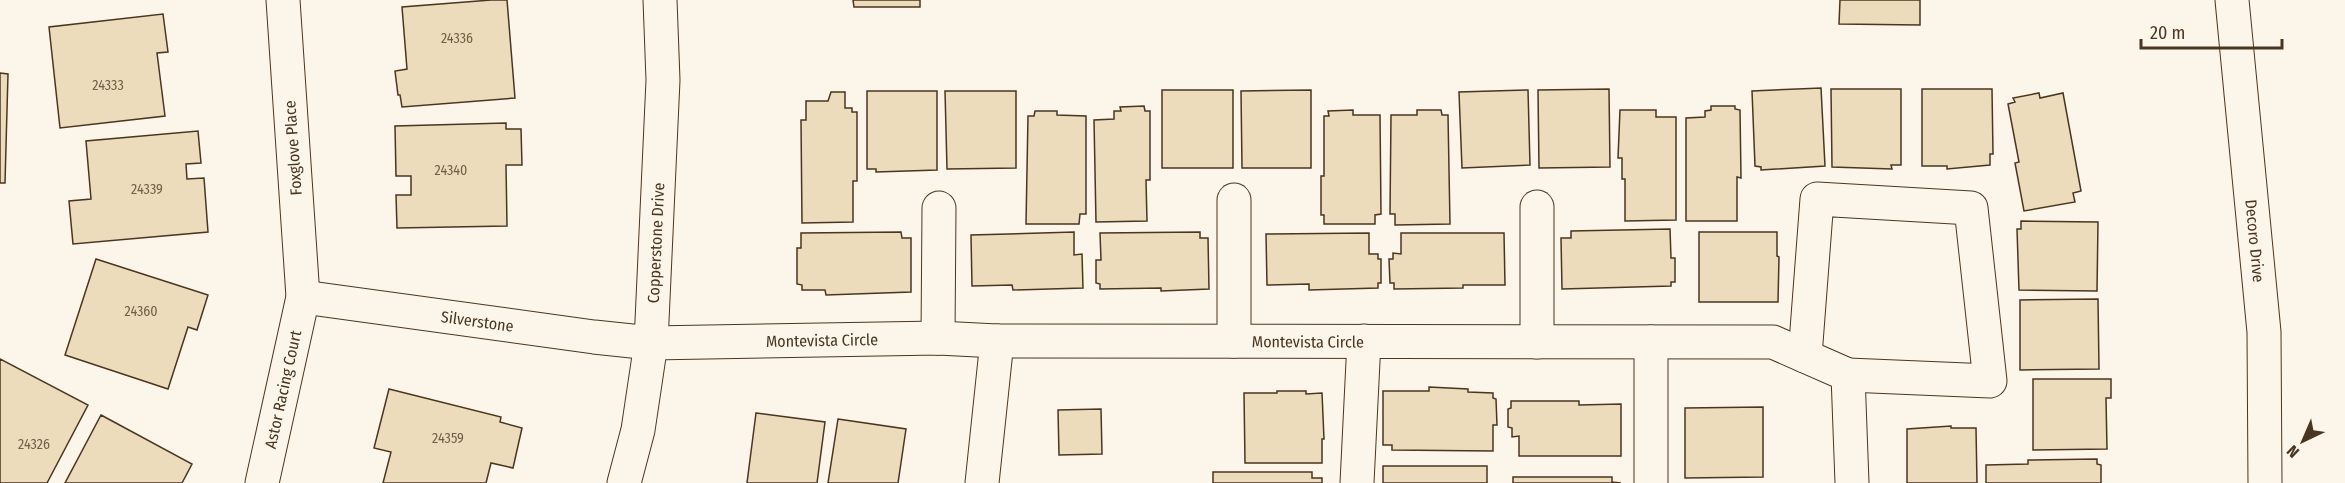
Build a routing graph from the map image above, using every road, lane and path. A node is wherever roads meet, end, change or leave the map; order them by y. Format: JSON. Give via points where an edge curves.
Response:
{"nodes":[{"id":1,"x":283,"y":0,"type":"edge"},
{"id":2,"x":660,"y":0,"type":"edge"},
{"id":3,"x":2232,"y":0,"type":"edge"},
{"id":4,"x":1234,"y":200,"type":"dead end"},
{"id":5,"x":1537,"y":207,"type":"dead end"},
{"id":6,"x":939,"y":208,"type":"dead end"},
{"id":7,"x":303,"y":297,"type":"junction"},
{"id":8,"x":938,"y":338,"type":"junction"},
{"id":9,"x":997,"y":341,"type":"junction"},
{"id":10,"x":1234,"y":341,"type":"junction"},
{"id":11,"x":1364,"y":341,"type":"junction"},
{"id":12,"x":1537,"y":342,"type":"junction"},
{"id":13,"x":1651,"y":342,"type":"junction"},
{"id":14,"x":651,"y":343,"type":"junction"},
{"id":15,"x":1804,"y":356,"type":"junction"},
{"id":16,"x":1848,"y":375,"type":"junction"},
{"id":17,"x":262,"y":483,"type":"edge"},
{"id":18,"x":624,"y":483,"type":"edge"},
{"id":19,"x":982,"y":483,"type":"edge"},
{"id":20,"x":1357,"y":483,"type":"edge"},
{"id":21,"x":1651,"y":483,"type":"edge"},
{"id":22,"x":1852,"y":483,"type":"edge"},
{"id":23,"x":2265,"y":483,"type":"edge"}],
"edges":[{"from":1,"to":7,"type":"street","name":"Foxglove Place"},
{"from":2,"to":14,"type":"street","name":"Copperstone Drive","via":[[663,80]]},
{"from":3,"to":23,"type":"street","name":"Decoro Drive","via":[[2264,332]]},
{"from":4,"to":10,"type":"street"},
{"from":5,"to":12,"type":"street"},
{"from":6,"to":8,"type":"street"},
{"from":7,"to":14,"type":"street","name":"Silverstone"},
{"from":7,"to":17,"type":"street","name":"Astor Racing Court"},
{"from":8,"to":9,"type":"street","name":"Montevista Circle"},
{"from":8,"to":14,"type":"street","name":"Montevista Circle"},
{"from":9,"to":10,"type":"street","name":"Montevista Circle"},
{"from":9,"to":19,"type":"street"},
{"from":10,"to":11,"type":"street","name":"Montevista Circle"},
{"from":11,"to":12,"type":"street","name":"Montevista Circle"},
{"from":11,"to":20,"type":"street"},
{"from":12,"to":13,"type":"street","name":"Montevista Circle"},
{"from":13,"to":15,"type":"street","name":"Montevista Circle","via":[[1773,342]]},
{"from":13,"to":21,"type":"street"},
{"from":14,"to":18,"type":"street","name":"Copperstone Drive","via":[[638,430]]},
{"from":15,"to":16,"type":"street","name":"Montevista Circle"},
{"from":15,"to":16,"type":"street","via":[[1817,199],[1971,208],[1990,381]]},
{"from":16,"to":22,"type":"street"}]}
